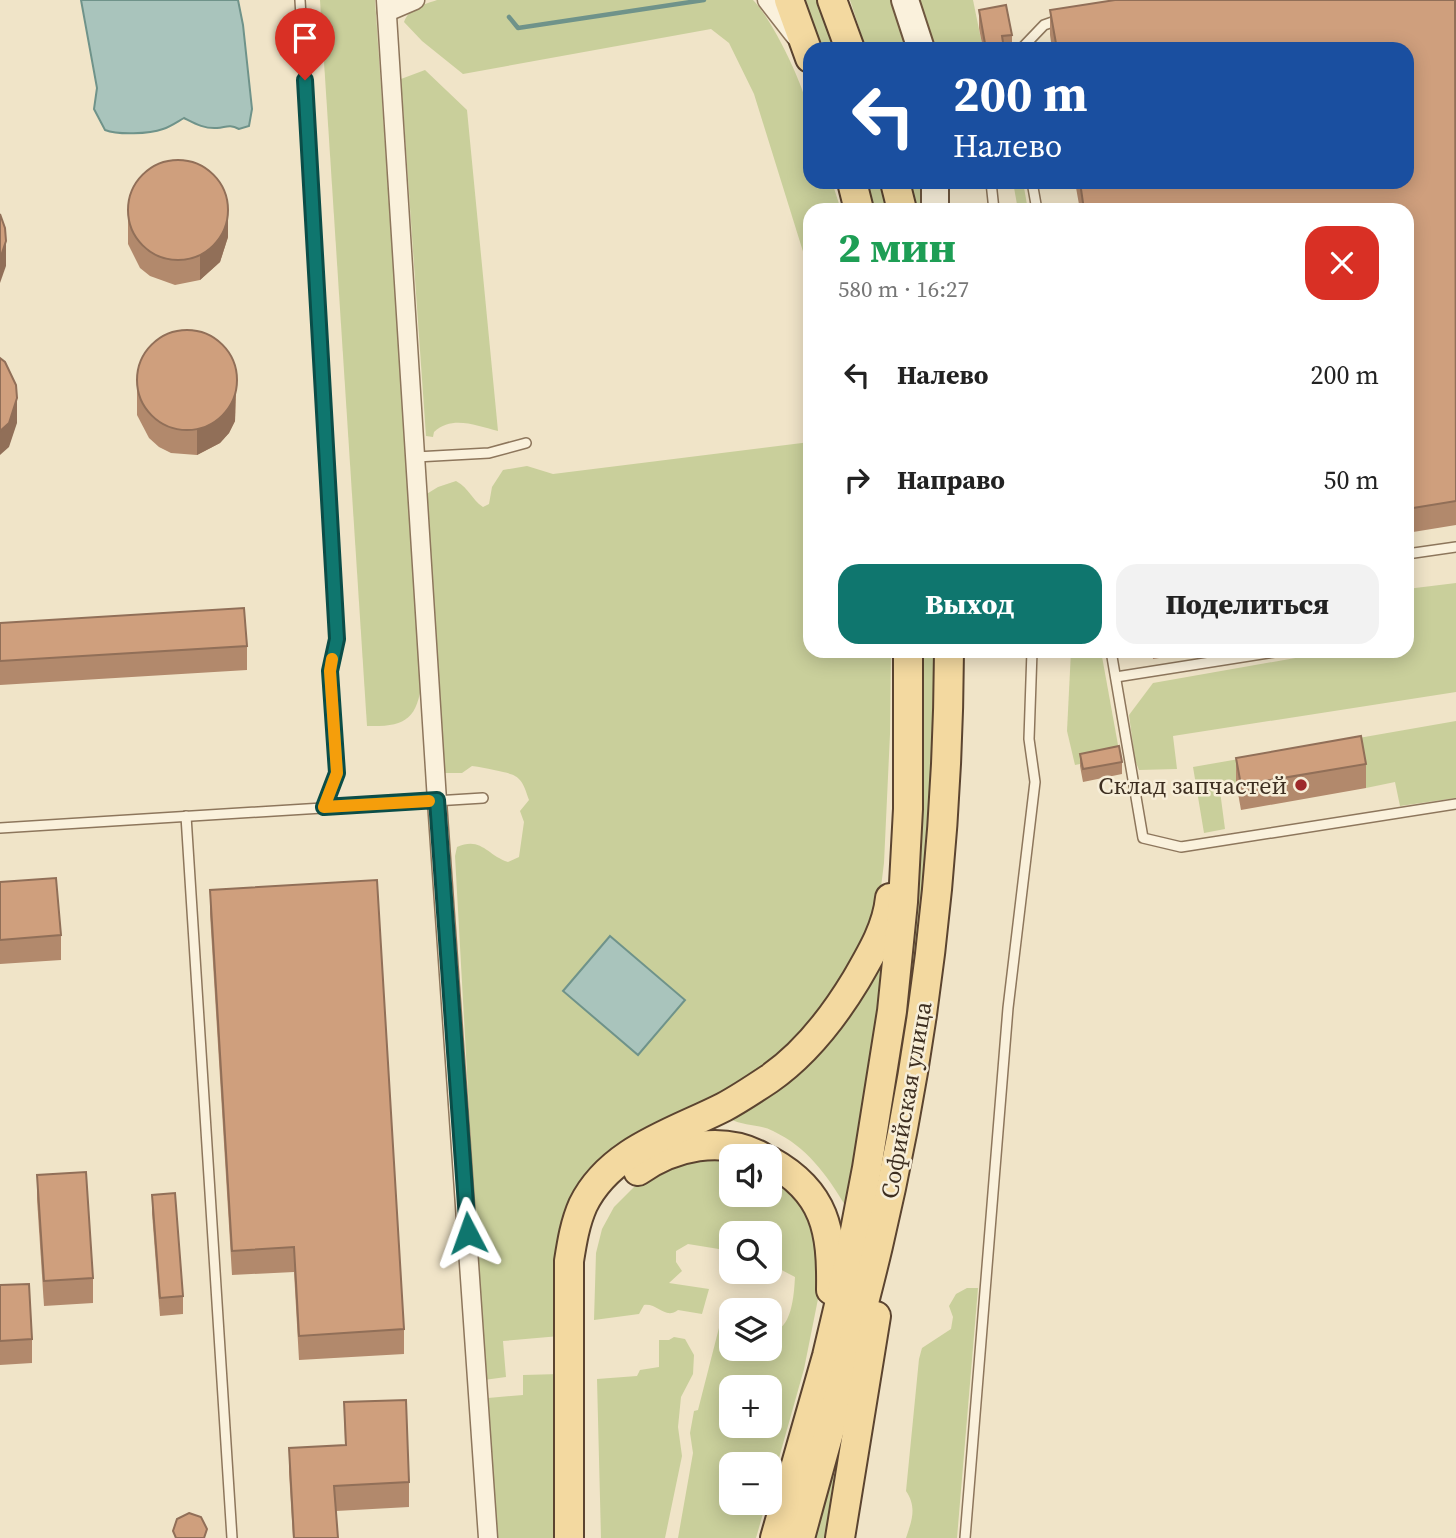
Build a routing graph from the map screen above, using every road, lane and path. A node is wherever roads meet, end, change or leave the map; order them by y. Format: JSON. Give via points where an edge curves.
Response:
{"nodes":[{"id":1,"x":300,"y":0,"type":"edge"},
{"id":2,"x":415,"y":0,"type":"edge"},
{"id":3,"x":766,"y":0,"type":"edge"},
{"id":4,"x":789,"y":0,"type":"edge"},
{"id":5,"x":832,"y":0,"type":"edge"},
{"id":6,"x":905,"y":0,"type":"edge"},
{"id":7,"x":387,"y":6,"type":"edge"},
{"id":8,"x":1069,"y":17,"type":"edge"},
{"id":9,"x":804,"y":42,"type":"edge"},
{"id":10,"x":847,"y":42,"type":"edge"},
{"id":11,"x":919,"y":42,"type":"edge"},
{"id":12,"x":1026,"y":42,"type":"edge"},
{"id":13,"x":803,"y":48,"type":"edge"},
{"id":14,"x":526,"y":443,"type":"dead end"},
{"id":15,"x":416,"y":457,"type":"junction"},
{"id":16,"x":1456,"y":547,"type":"edge"},
{"id":17,"x":1414,"y":553,"type":"edge"},
{"id":18,"x":908,"y":658,"type":"edge"},
{"id":19,"x":949,"y":658,"type":"edge"},
{"id":20,"x":1032,"y":658,"type":"edge"},
{"id":21,"x":1112,"y":658,"type":"edge"},
{"id":22,"x":1231,"y":658,"type":"edge"},
{"id":23,"x":1116,"y":677,"type":"junction"},
{"id":24,"x":483,"y":798,"type":"dead end"},
{"id":25,"x":437,"y":800,"type":"junction"},
{"id":26,"x":1456,"y":804,"type":"edge"},
{"id":27,"x":324,"y":807,"type":"junction"},
{"id":28,"x":908,"y":809,"type":"junction"},
{"id":29,"x":186,"y":816,"type":"junction"},
{"id":30,"x":0,"y":828,"type":"edge"},
{"id":31,"x":719,"y":1146,"type":"edge"},
{"id":32,"x":782,"y":1168,"type":"edge"},
{"id":33,"x":878,"y":1247,"type":"junction"},
{"id":34,"x":827,"y":1356,"type":"junction"},
{"id":35,"x":232,"y":1538,"type":"edge"},
{"id":36,"x":488,"y":1538,"type":"edge"},
{"id":37,"x":569,"y":1538,"type":"edge"},
{"id":38,"x":587,"y":1538,"type":"edge"},
{"id":39,"x":775,"y":1538,"type":"edge"},
{"id":40,"x":800,"y":1538,"type":"edge"},
{"id":41,"x":840,"y":1538,"type":"edge"},
{"id":42,"x":965,"y":1538,"type":"edge"}],
"edges":[{"from":1,"to":27,"type":"lane","via":[[337,639],[330,671],[337,773]]},
{"from":2,"to":7,"type":"street"},
{"from":3,"to":13,"type":"street"},
{"from":4,"to":9,"type":"main road"},
{"from":5,"to":10,"type":"main road"},
{"from":6,"to":11,"type":"street"},
{"from":7,"to":15,"type":"street"},
{"from":8,"to":12,"type":"lane","via":[[1044,25]]},
{"from":14,"to":15,"type":"lane","via":[[489,453]]},
{"from":15,"to":25,"type":"street"},
{"from":16,"to":17,"type":"lane"},
{"from":18,"to":28,"type":"main road","name":"Софийская улица"},
{"from":19,"to":33,"type":"main road","name":"Софийская улица","via":[[933,940],[918,1051]]},
{"from":20,"to":42,"type":"lane","via":[[1029,739],[1035,782],[1008,1008]]},
{"from":21,"to":23,"type":"lane"},
{"from":22,"to":23,"type":"lane"},
{"from":23,"to":26,"type":"lane","via":[[1143,838],[1181,847]]},
{"from":24,"to":25,"type":"lane"},
{"from":25,"to":27,"type":"lane"},
{"from":25,"to":36,"type":"street"},
{"from":27,"to":29,"type":"lane"},
{"from":28,"to":34,"type":"main road","name":"Софийская улица","via":[[892,1011],[867,1168]]},
{"from":28,"to":37,"type":"main road","via":[[880,933],[850,989],[813,1039],[770,1078],[726,1106],[630,1153],[584,1204],[574,1228],[569,1261]]},
{"from":29,"to":30,"type":"lane"},
{"from":29,"to":35,"type":"lane"},
{"from":31,"to":38,"type":"main road","via":[[678,1151],[633,1174],[602,1209],[589,1245],[585,1270]]},
{"from":32,"to":34,"type":"main road","via":[[814,1198],[828,1231]]},
{"from":33,"to":40,"type":"main road","name":"Софийская улица"},
{"from":33,"to":41,"type":"main road","via":[[878,1303]]},
{"from":34,"to":39,"type":"main road","name":"Софийская улица"}]}
